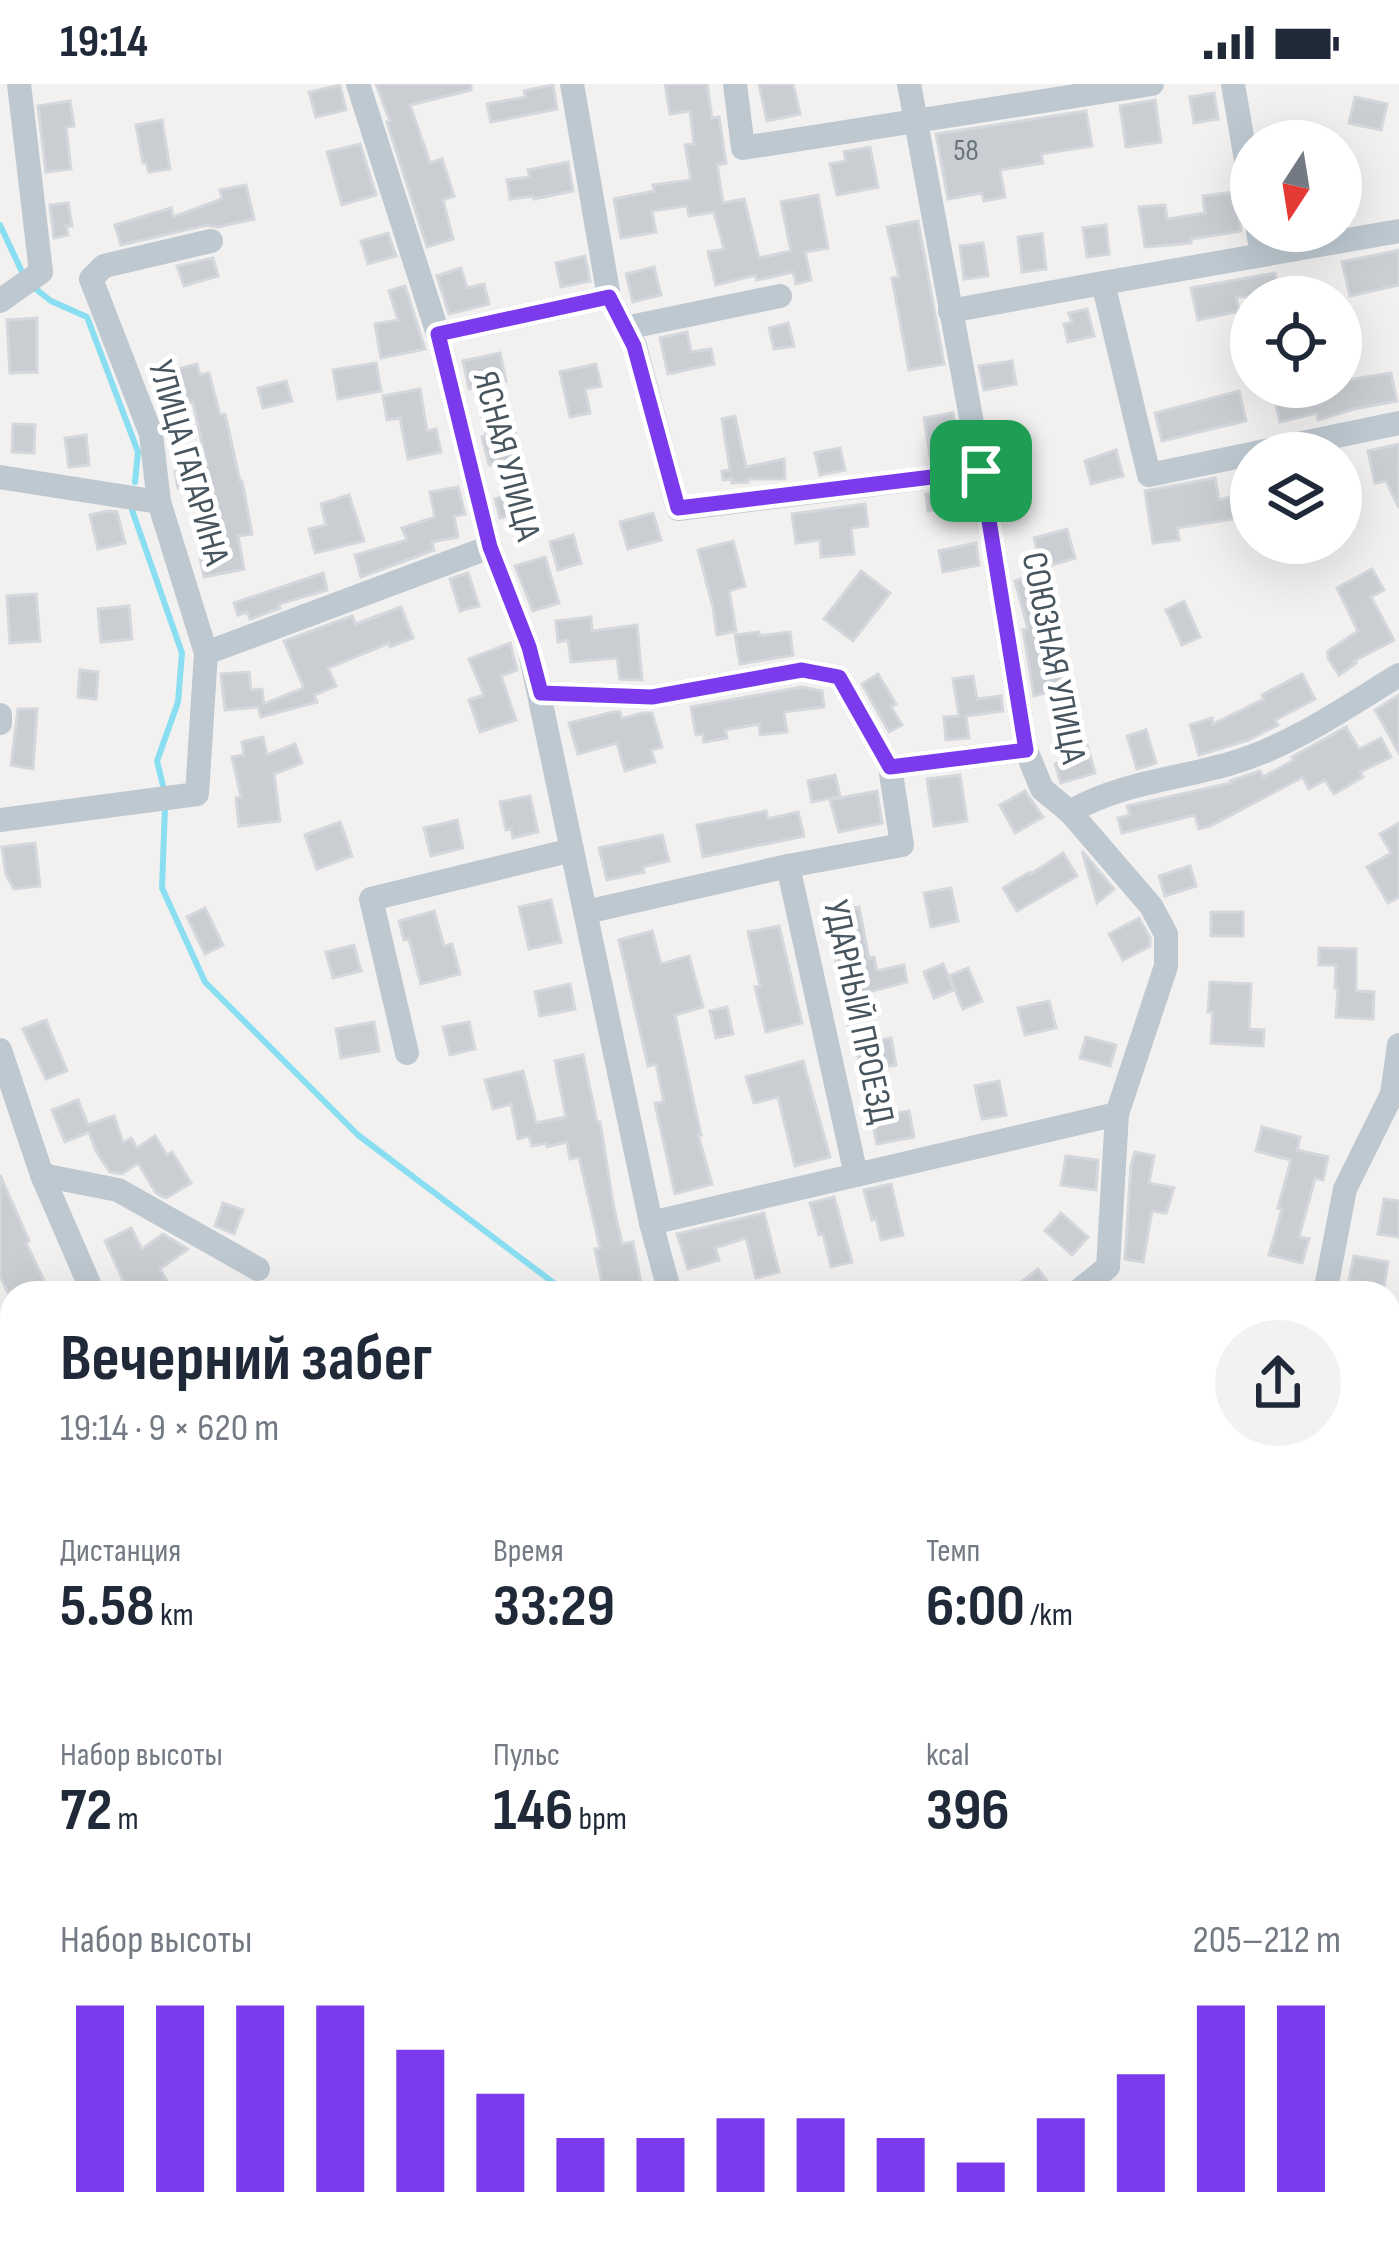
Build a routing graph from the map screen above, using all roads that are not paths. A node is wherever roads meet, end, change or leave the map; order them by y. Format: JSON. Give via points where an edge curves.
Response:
{"nodes":[{"id":1,"x":19,"y":84,"type":"edge"},
{"id":2,"x":358,"y":84,"type":"edge"},
{"id":3,"x":572,"y":84,"type":"edge"},
{"id":4,"x":735,"y":84,"type":"edge"},
{"id":5,"x":908,"y":84,"type":"edge"},
{"id":6,"x":1152,"y":84,"type":"edge"},
{"id":7,"x":1234,"y":84,"type":"edge"},
{"id":8,"x":914,"y":119,"type":"junction"},
{"id":9,"x":1240,"y":120,"type":"edge"},
{"id":10,"x":1399,"y":231,"type":"edge"},
{"id":11,"x":1362,"y":234,"type":"edge"},
{"id":12,"x":211,"y":241,"type":"dead end"},
{"id":13,"x":1230,"y":251,"type":"edge"},
{"id":14,"x":1103,"y":284,"type":"junction"},
{"id":15,"x":780,"y":296,"type":"dead end"},
{"id":16,"x":609,"y":297,"type":"junction"},
{"id":17,"x":0,"y":302,"type":"edge"},
{"id":18,"x":950,"y":311,"type":"junction"},
{"id":19,"x":626,"y":328,"type":"junction"},
{"id":20,"x":438,"y":334,"type":"junction"},
{"id":21,"x":1399,"y":423,"type":"edge"},
{"id":22,"x":1355,"y":432,"type":"edge"},
{"id":23,"x":1230,"y":458,"type":"edge"},
{"id":24,"x":981,"y":471,"type":"junction"},
{"id":25,"x":0,"y":478,"type":"edge"},
{"id":26,"x":159,"y":502,"type":"junction"},
{"id":27,"x":490,"y":547,"type":"junction"},
{"id":28,"x":206,"y":653,"type":"junction"},
{"id":29,"x":1399,"y":675,"type":"edge"},
{"id":30,"x":541,"y":693,"type":"junction"},
{"id":31,"x":1026,"y":750,"type":"junction"},
{"id":32,"x":890,"y":767,"type":"junction"},
{"id":33,"x":1070,"y":812,"type":"junction"},
{"id":34,"x":0,"y":820,"type":"edge"},
{"id":35,"x":572,"y":850,"type":"junction"},
{"id":36,"x":788,"y":866,"type":"junction"},
{"id":37,"x":596,"y":910,"type":"dead end"},
{"id":38,"x":1399,"y":1045,"type":"edge"},
{"id":39,"x":0,"y":1050,"type":"edge"},
{"id":40,"x":407,"y":1053,"type":"dead end"},
{"id":41,"x":1117,"y":1114,"type":"junction"},
{"id":42,"x":42,"y":1175,"type":"junction"},
{"id":43,"x":856,"y":1175,"type":"junction"},
{"id":44,"x":651,"y":1223,"type":"junction"},
{"id":45,"x":258,"y":1269,"type":"dead end"},
{"id":46,"x":88,"y":1281,"type":"edge"},
{"id":47,"x":667,"y":1281,"type":"edge"},
{"id":48,"x":1091,"y":1281,"type":"edge"},
{"id":49,"x":1327,"y":1281,"type":"edge"}],
"edges":[{"from":1,"to":17,"type":"street","via":[[40,272]]},
{"from":2,"to":20,"type":"street","name":"ЯСНАЯ УЛИЦА"},
{"from":3,"to":16,"type":"street"},
{"from":4,"to":8,"type":"street","via":[[743,148]]},
{"from":5,"to":8,"type":"street","name":"СОЮЗНАЯ УЛИЦА"},
{"from":6,"to":8,"type":"street"},
{"from":7,"to":9,"type":"street"},
{"from":8,"to":18,"type":"street","name":"СОЮЗНАЯ УЛИЦА"},
{"from":10,"to":11,"type":"street"},
{"from":12,"to":26,"type":"street","name":"УЛИЦА ГАГАРИНА","via":[[104,266],[91,279],[151,434]]},
{"from":13,"to":14,"type":"street"},
{"from":14,"to":18,"type":"street"},
{"from":14,"to":23,"type":"street","via":[[1148,476]]},
{"from":15,"to":19,"type":"street"},
{"from":16,"to":19,"type":"street"},
{"from":16,"to":20,"type":"street"},
{"from":18,"to":24,"type":"street","name":"СОЮЗНАЯ УЛИЦА"},
{"from":19,"to":24,"type":"street","via":[[678,508]]},
{"from":20,"to":27,"type":"street","name":"ЯСНАЯ УЛИЦА"},
{"from":21,"to":22,"type":"street"},
{"from":24,"to":31,"type":"street","name":"СОЮЗНАЯ УЛИЦА"},
{"from":25,"to":26,"type":"street"},
{"from":26,"to":28,"type":"street","name":"УЛИЦА ГАГАРИНА"},
{"from":27,"to":28,"type":"street"},
{"from":27,"to":30,"type":"street","name":"ЯСНАЯ УЛИЦА"},
{"from":28,"to":34,"type":"street","via":[[197,794]]},
{"from":29,"to":33,"type":"street","via":[[1237,762],[1094,798]]},
{"from":30,"to":32,"type":"street","via":[[652,697],[802,670],[839,677]]},
{"from":30,"to":35,"type":"street","name":"ЯСНАЯ УЛИЦА"},
{"from":31,"to":32,"type":"street"},
{"from":31,"to":33,"type":"street","name":"СОЮЗНАЯ УЛИЦА","via":[[1042,788]]},
{"from":32,"to":36,"type":"street","name":"УДАРНЫЙ ПРОЕЗД","via":[[902,845]]},
{"from":33,"to":41,"type":"street","name":"СОЮЗНАЯ УЛИЦА","via":[[1166,934],[1166,966]]},
{"from":35,"to":40,"type":"street","via":[[370,899]]},
{"from":35,"to":44,"type":"street","name":"ЯСНАЯ УЛИЦА"},
{"from":36,"to":37,"type":"street","name":"УДАРНЫЙ ПРОЕЗД"},
{"from":36,"to":43,"type":"street","name":"УДАРНЫЙ ПРОЕЗД"},
{"from":38,"to":49,"type":"street","via":[[1392,1094],[1345,1190]]},
{"from":39,"to":42,"type":"street"},
{"from":41,"to":43,"type":"street","name":"УДАРНЫЙ ПРОЕЗД"},
{"from":41,"to":48,"type":"street","name":"СОЮЗНАЯ УЛИЦА","via":[[1108,1267]]},
{"from":42,"to":45,"type":"street","via":[[118,1190]]},
{"from":42,"to":46,"type":"street"},
{"from":43,"to":44,"type":"street","name":"УДАРНЫЙ ПРОЕЗД"},
{"from":44,"to":47,"type":"street","name":"ЯСНАЯ УЛИЦА"}]}
